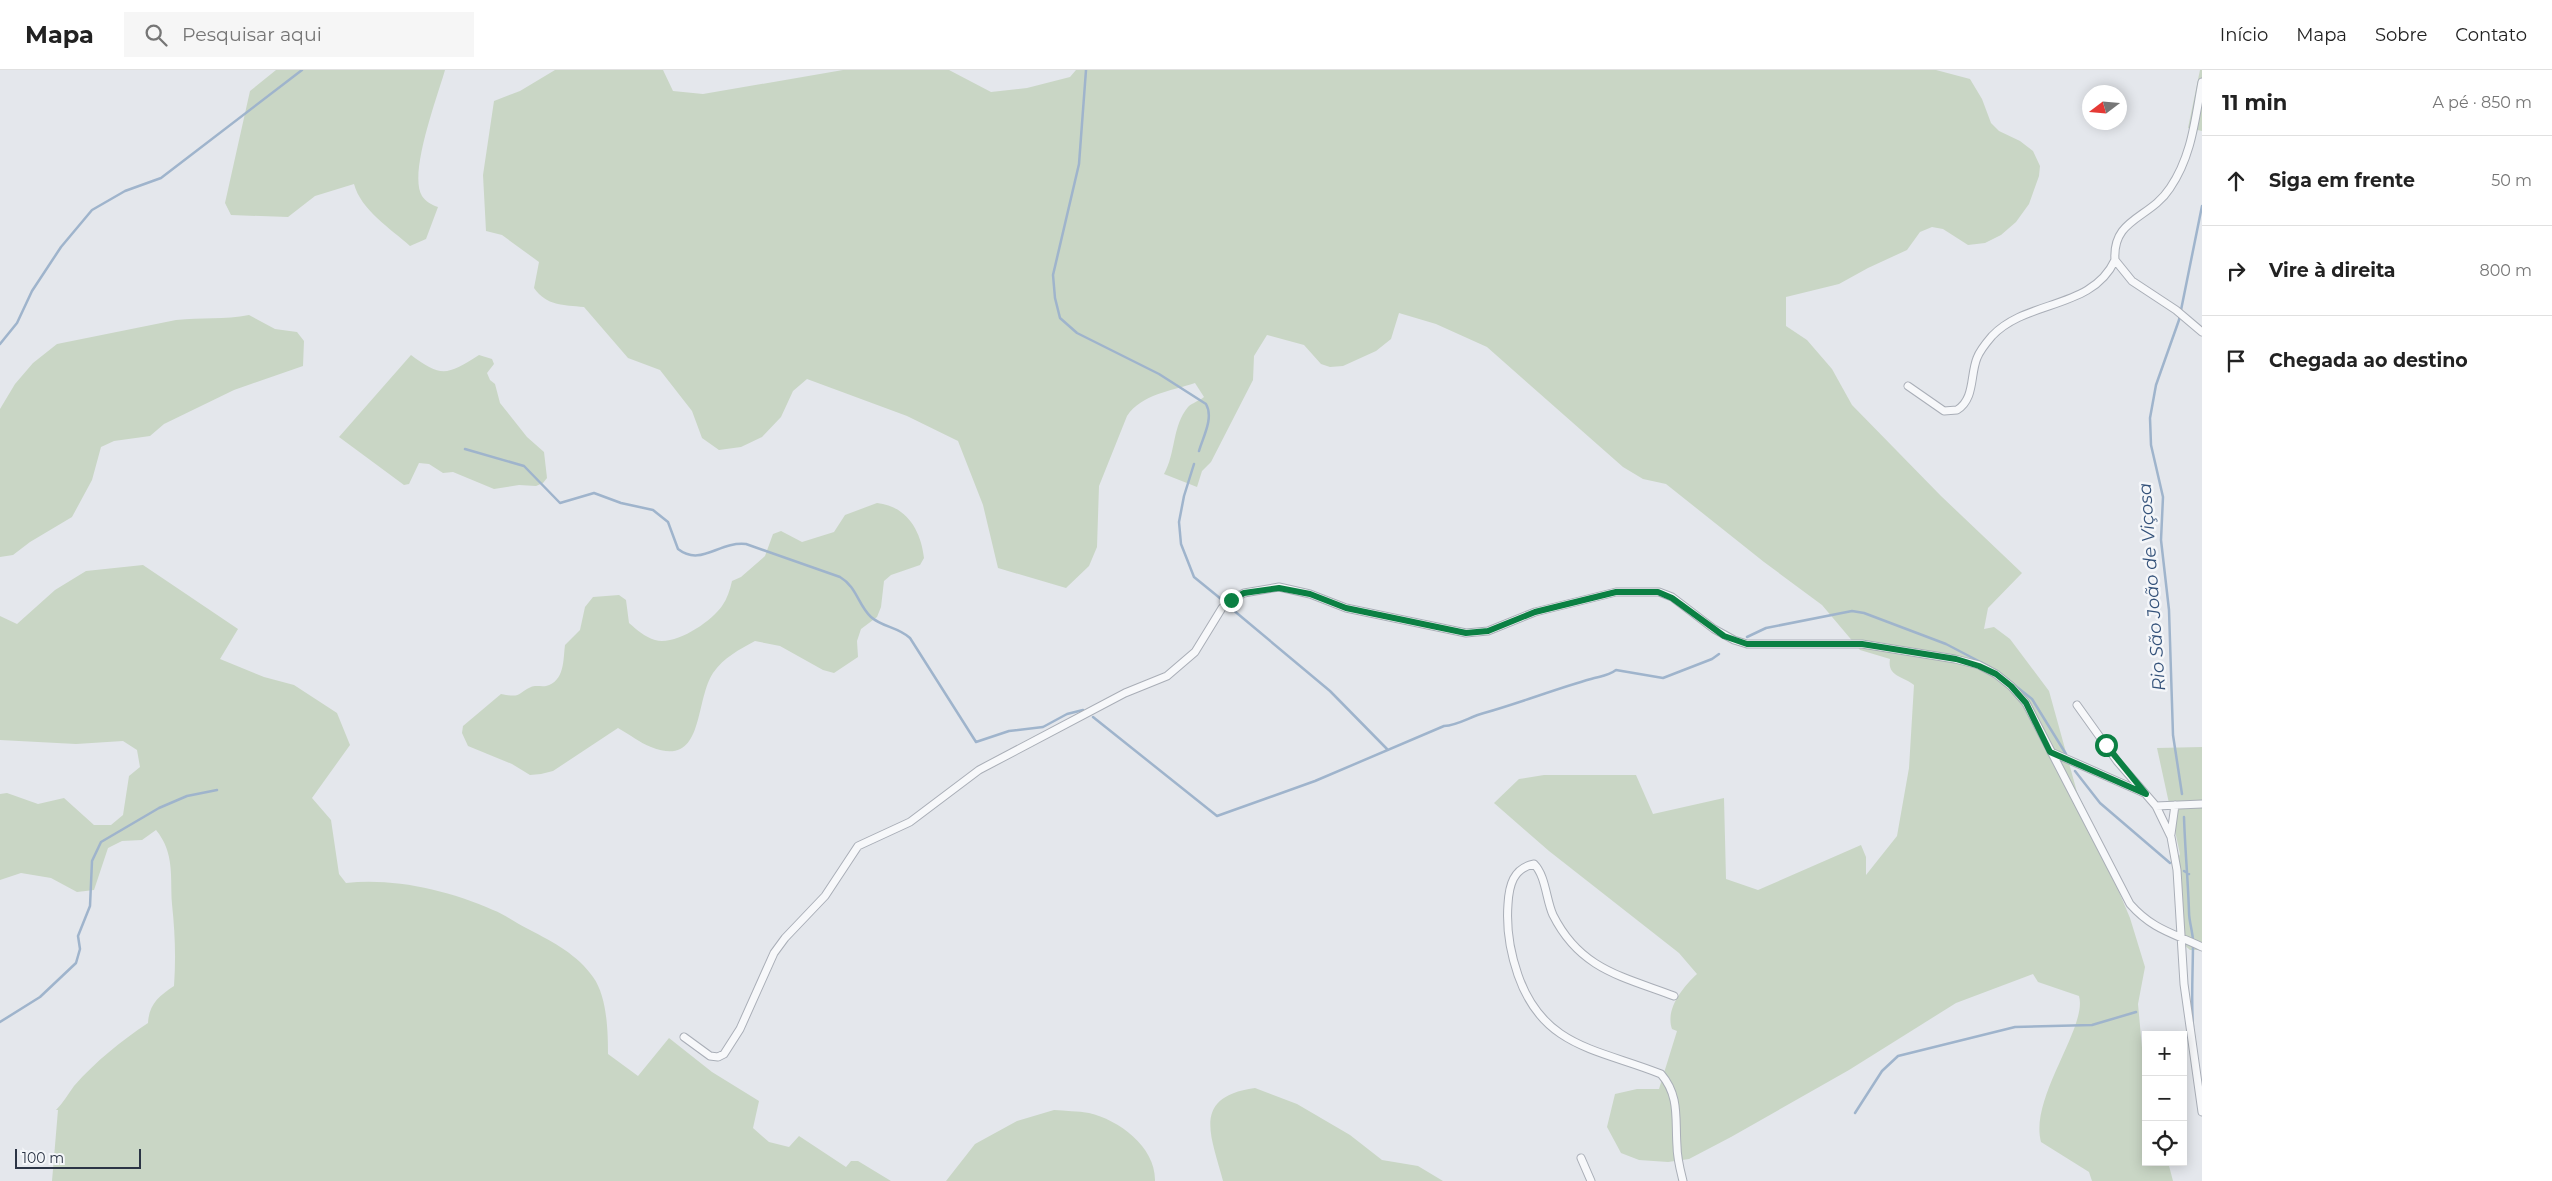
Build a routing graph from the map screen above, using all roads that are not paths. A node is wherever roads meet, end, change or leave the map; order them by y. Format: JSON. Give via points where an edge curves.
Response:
{"nodes":[{"id":1,"x":2202,"y":82,"type":"edge"},
{"id":2,"x":2115,"y":260,"type":"junction"},
{"id":3,"x":2202,"y":332,"type":"edge"},
{"id":4,"x":1908,"y":386,"type":"dead end"},
{"id":5,"x":2077,"y":705,"type":"dead end"},
{"id":6,"x":2050,"y":752,"type":"junction"},
{"id":7,"x":2146,"y":794,"type":"junction"},
{"id":8,"x":2202,"y":804,"type":"edge"},
{"id":9,"x":2175,"y":805,"type":"junction"},
{"id":10,"x":2156,"y":806,"type":"junction"},
{"id":11,"x":2171,"y":837,"type":"junction"},
{"id":12,"x":2180,"y":939,"type":"junction"},
{"id":13,"x":2200,"y":946,"type":"edge"},
{"id":14,"x":1674,"y":996,"type":"dead end"},
{"id":15,"x":684,"y":1037,"type":"dead end"},
{"id":16,"x":2202,"y":1112,"type":"edge"},
{"id":17,"x":1580,"y":1158,"type":"dead end"},
{"id":18,"x":1591,"y":1181,"type":"edge"},
{"id":19,"x":1683,"y":1181,"type":"edge"}],
"edges":[{"from":1,"to":2,"type":"street","via":[[2190,145],[2178,174],[2158,204],[2119,232],[2115,241]]},
{"from":2,"to":3,"type":"street","via":[[2137,286],[2176,310]]},
{"from":2,"to":4,"type":"street","via":[[2104,278],[2079,295],[2016,318],[1997,331],[1977,358],[1968,398],[1957,410],[1944,411]]},
{"from":5,"to":7,"type":"street","via":[[2117,761]]},
{"from":6,"to":7,"type":"street"},
{"from":6,"to":12,"type":"street","via":[[2130,904],[2152,924]]},
{"from":6,"to":15,"type":"street","via":[[2026,703],[2004,680],[1979,666],[1956,659],[1862,644],[1747,644],[1724,636],[1672,598],[1658,592],[1616,592],[1535,612],[1488,631],[1466,633],[1346,608],[1294,590],[1261,589],[1244,593],[1222,608],[1195,652],[1167,676],[1125,693],[979,770],[910,822],[858,846],[825,896],[774,953],[740,1029],[724,1054],[710,1056]]},
{"from":7,"to":10,"type":"street"},
{"from":8,"to":9,"type":"street"},
{"from":9,"to":10,"type":"street"},
{"from":9,"to":11,"type":"street"},
{"from":10,"to":11,"type":"street"},
{"from":11,"to":12,"type":"street","via":[[2177,870]]},
{"from":12,"to":13,"type":"street"},
{"from":12,"to":16,"type":"street","via":[[2189,1030]]},
{"from":14,"to":19,"type":"street","via":[[1604,969],[1580,954],[1553,914],[1534,864],[1513,878],[1507,934],[1511,955],[1535,1012],[1548,1026],[1577,1044],[1661,1074],[1670,1085],[1676,1102],[1677,1148]]},
{"from":17,"to":18,"type":"street"}]}
